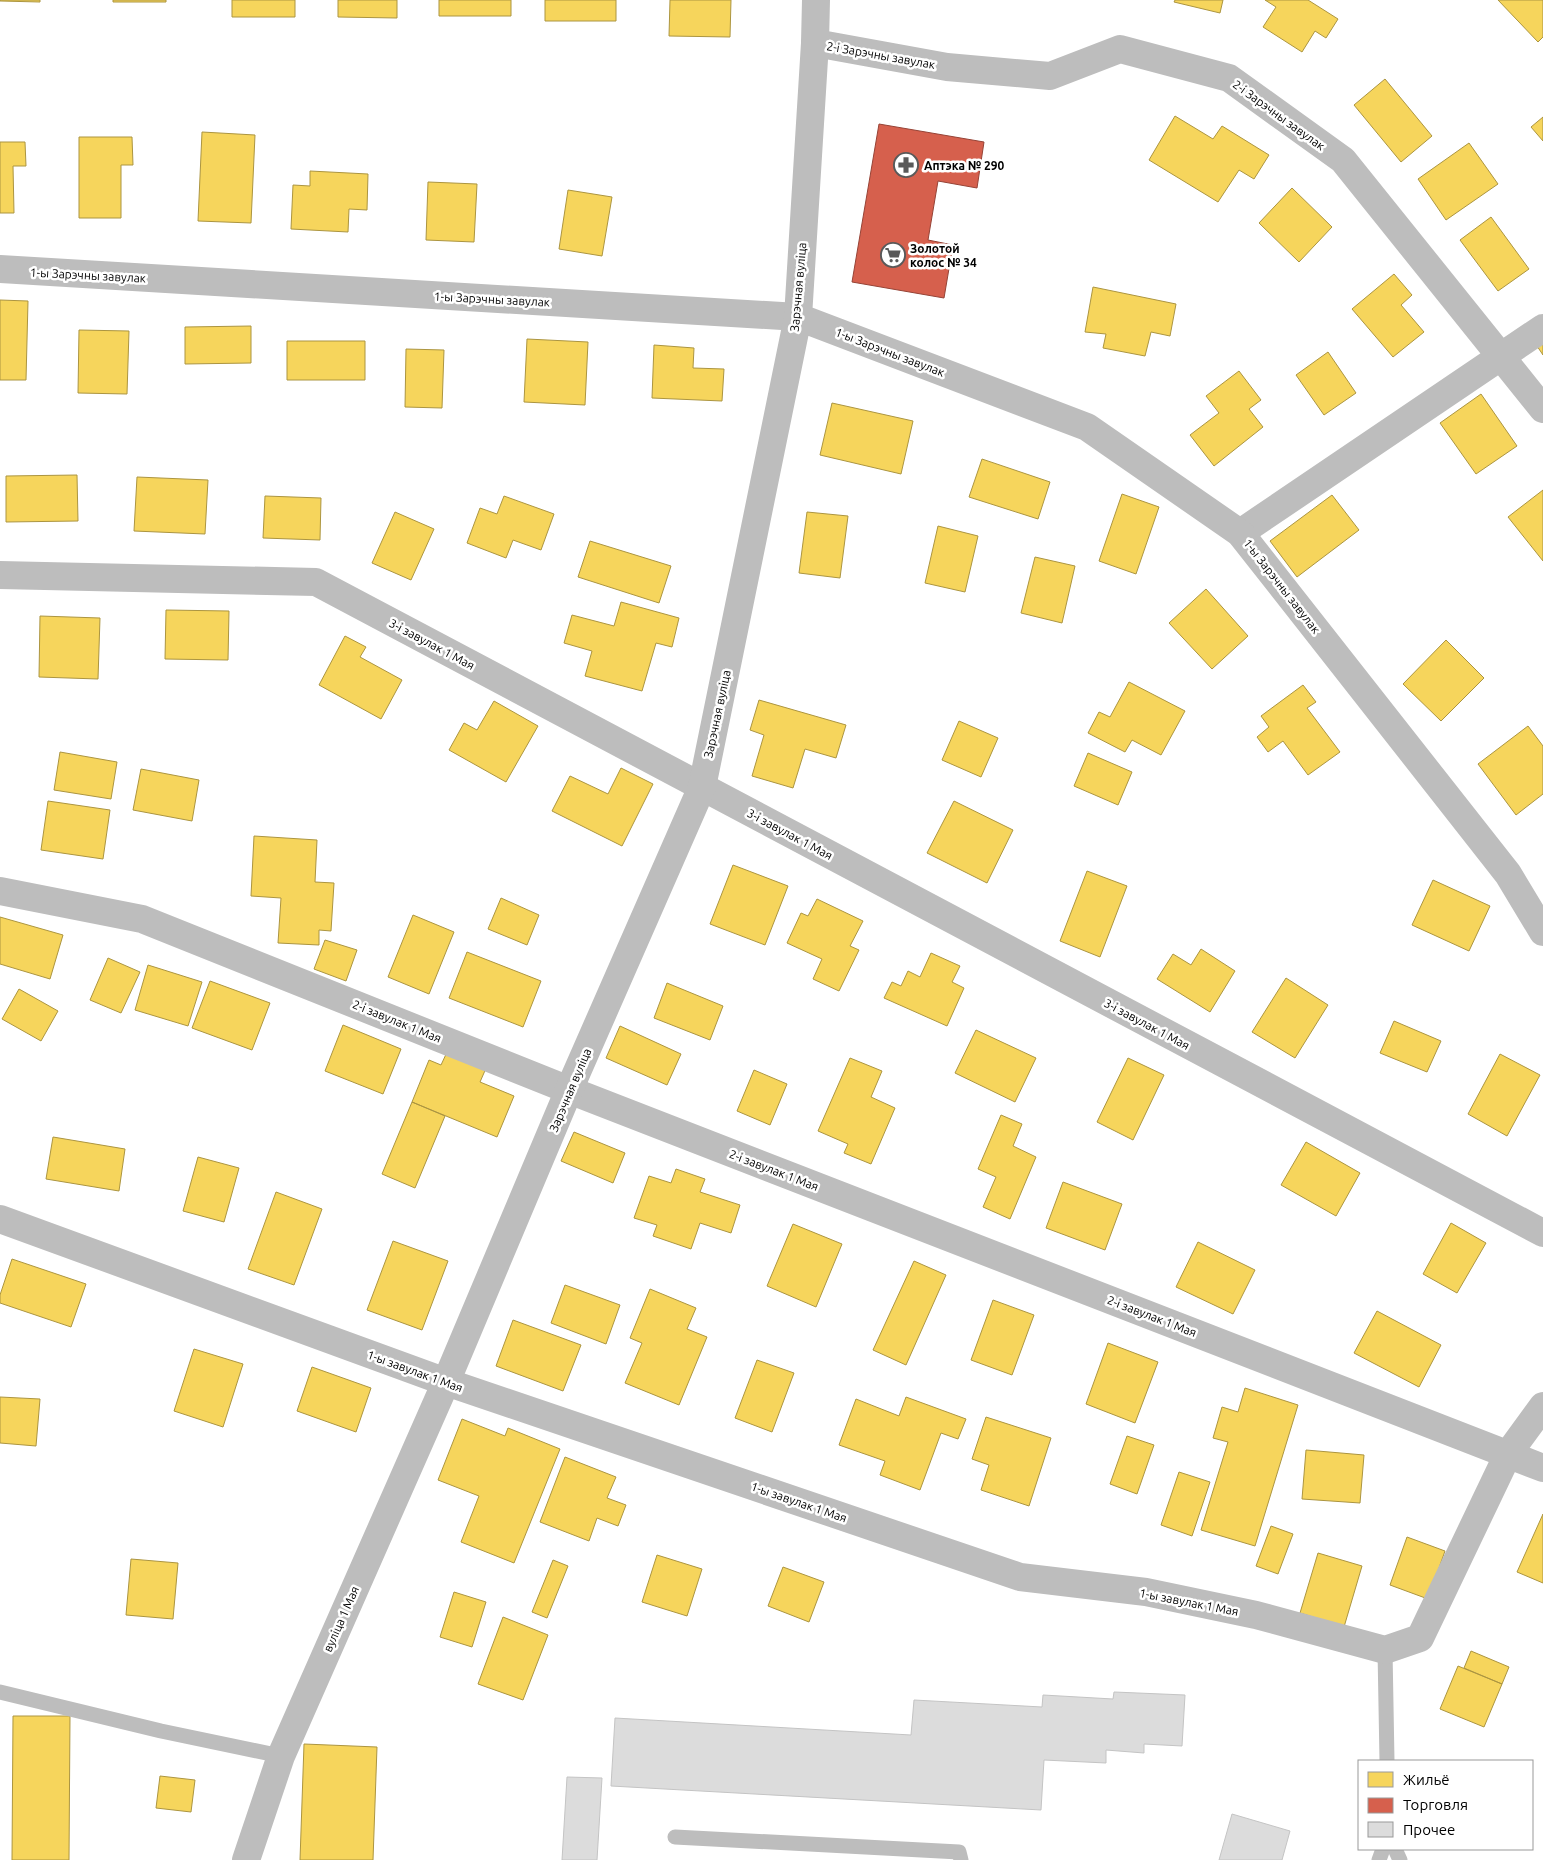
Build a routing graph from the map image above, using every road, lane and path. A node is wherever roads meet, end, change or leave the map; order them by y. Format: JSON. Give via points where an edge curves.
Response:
{"nodes":[{"id":1,"x":816,"y":0,"type":"edge"},
{"id":2,"x":815,"y":43,"type":"junction"},
{"id":3,"x":0,"y":269,"type":"edge"},
{"id":4,"x":798,"y":317,"type":"junction"},
{"id":5,"x":1543,"y":328,"type":"edge"},
{"id":6,"x":1502,"y":357,"type":"junction"},
{"id":7,"x":1543,"y":409,"type":"edge"},
{"id":8,"x":1240,"y":533,"type":"junction"},
{"id":9,"x":0,"y":576,"type":"edge"},
{"id":10,"x":702,"y":787,"type":"junction"},
{"id":11,"x":0,"y":891,"type":"edge"},
{"id":12,"x":1543,"y":932,"type":"edge"},
{"id":13,"x":569,"y":1090,"type":"junction"},
{"id":14,"x":0,"y":1219,"type":"edge"},
{"id":15,"x":1543,"y":1233,"type":"edge"},
{"id":16,"x":446,"y":1382,"type":"junction"},
{"id":17,"x":1543,"y":1406,"type":"edge"},
{"id":18,"x":1508,"y":1454,"type":"junction"},
{"id":19,"x":1543,"y":1468,"type":"edge"},
{"id":20,"x":1385,"y":1650,"type":"junction"},
{"id":21,"x":0,"y":1692,"type":"edge"},
{"id":22,"x":281,"y":1756,"type":"junction"},
{"id":23,"x":1387,"y":1760,"type":"edge"},
{"id":24,"x":675,"y":1837,"type":"dead end"},
{"id":25,"x":246,"y":1860,"type":"edge"},
{"id":26,"x":961,"y":1860,"type":"edge"}],
"edges":[{"from":1,"to":2,"type":"street","name":"Зарэчная вуліца"},
{"from":2,"to":4,"type":"street","name":"Зарэчная вуліца"},
{"from":2,"to":6,"type":"street","name":"2-і Зарэчны завулак","via":[[947,66],[1050,76],[1120,49],[1229,78],[1343,160]]},
{"from":3,"to":4,"type":"street","name":"1-ы Зарэчны завулак"},
{"from":4,"to":8,"type":"street","name":"1-ы Зарэчны завулак","via":[[1087,427]]},
{"from":4,"to":10,"type":"street","name":"Зарэчная вуліца"},
{"from":5,"to":6,"type":"street"},
{"from":6,"to":7,"type":"street","name":"2-і Зарэчны завулак"},
{"from":6,"to":8,"type":"street"},
{"from":8,"to":12,"type":"street","name":"1-ы Зарэчны завулак","via":[[1508,874]]},
{"from":9,"to":10,"type":"street","name":"3-і завулак 1 Мая","via":[[316,582]]},
{"from":10,"to":13,"type":"street","name":"Зарэчная вуліца"},
{"from":10,"to":15,"type":"street","name":"3-і завулак 1 Мая"},
{"from":11,"to":13,"type":"street","name":"2-і завулак 1 Мая","via":[[142,919]]},
{"from":13,"to":16,"type":"street","name":"Зарэчная вуліца"},
{"from":13,"to":18,"type":"street","name":"2-і завулак 1 Мая"},
{"from":14,"to":16,"type":"street","name":"1-ы завулак 1 Мая"},
{"from":16,"to":20,"type":"street","name":"1-ы завулак 1 Мая","via":[[1020,1577],[1146,1592],[1256,1615]]},
{"from":16,"to":22,"type":"street","name":"вуліца 1 Мая"},
{"from":17,"to":18,"type":"street"},
{"from":18,"to":19,"type":"street","name":"2-і завулак 1 Мая"},
{"from":18,"to":20,"type":"street","via":[[1420,1638]]},
{"from":20,"to":23,"type":"lane"},
{"from":21,"to":22,"type":"lane"},
{"from":22,"to":25,"type":"street","name":"вуліца 1 Мая"},
{"from":24,"to":26,"type":"lane","via":[[959,1852]]}]}
